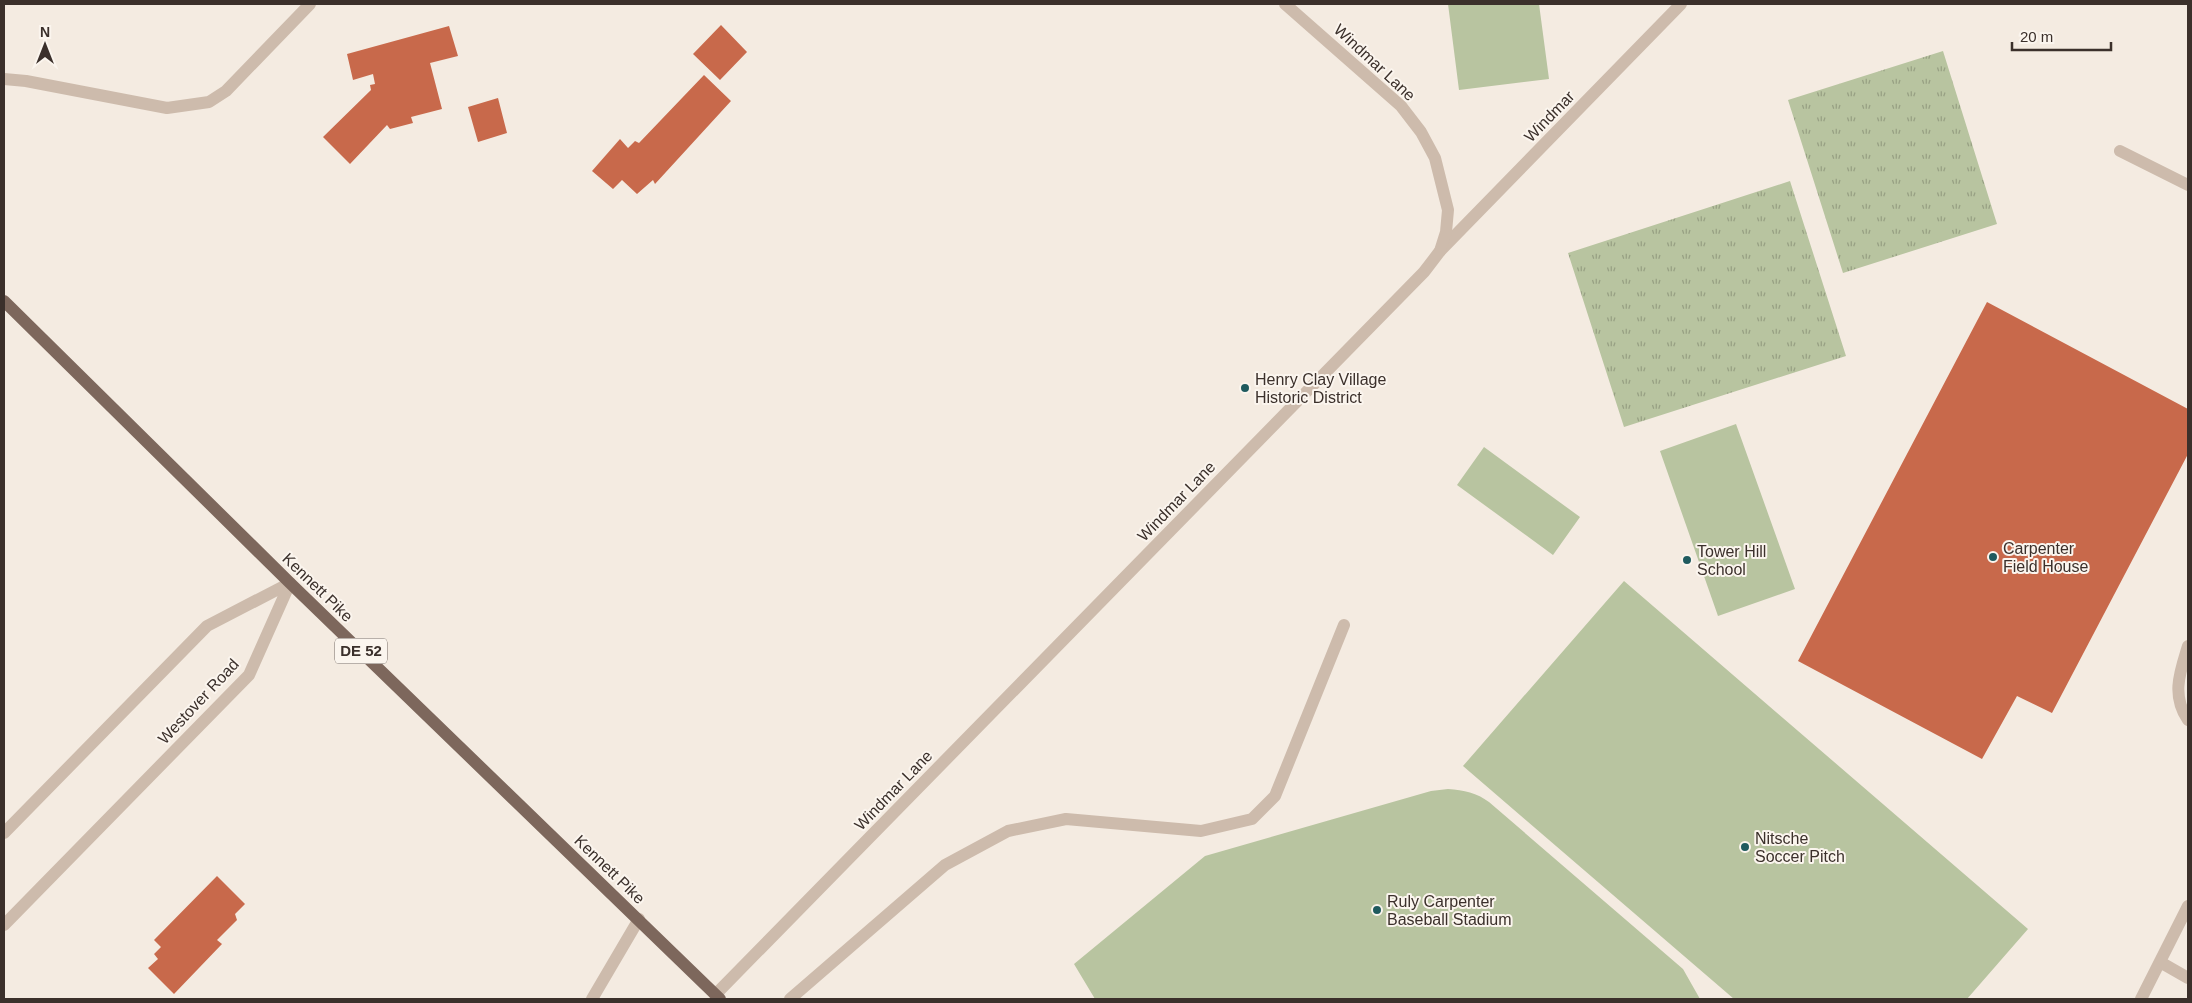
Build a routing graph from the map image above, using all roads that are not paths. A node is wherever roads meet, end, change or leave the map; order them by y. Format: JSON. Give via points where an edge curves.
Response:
{"nodes":[{"id":1,"x":310,"y":4,"type":"edge"},
{"id":2,"x":1286,"y":4,"type":"edge"},
{"id":3,"x":1681,"y":4,"type":"edge"},
{"id":4,"x":4,"y":78,"type":"edge"},
{"id":5,"x":2120,"y":151,"type":"dead end"},
{"id":6,"x":2188,"y":185,"type":"edge"},
{"id":7,"x":1440,"y":251,"type":"junction"},
{"id":8,"x":4,"y":301,"type":"edge"},
{"id":9,"x":290,"y":583,"type":"junction"},
{"id":10,"x":1344,"y":625,"type":"dead end"},
{"id":11,"x":2188,"y":646,"type":"edge"},
{"id":12,"x":2188,"y":720,"type":"edge"},
{"id":13,"x":4,"y":833,"type":"edge"},
{"id":14,"x":2188,"y":906,"type":"edge"},
{"id":15,"x":639,"y":919,"type":"junction"},
{"id":16,"x":4,"y":925,"type":"edge"},
{"id":17,"x":2160,"y":962,"type":"junction"},
{"id":18,"x":2188,"y":978,"type":"edge"},
{"id":19,"x":718,"y":997,"type":"edge"},
{"id":20,"x":592,"y":999,"type":"edge"},
{"id":21,"x":790,"y":999,"type":"edge"},
{"id":22,"x":2141,"y":999,"type":"edge"}],
"edges":[{"from":1,"to":4,"type":"street","via":[[226,91],[209,102],[168,108]]},
{"from":2,"to":7,"type":"street","name":"Windmar Lane","via":[[1401,106],[1421,132],[1435,158],[1448,210]]},
{"from":3,"to":7,"type":"street","name":"Windmar"},
{"from":5,"to":6,"type":"street"},
{"from":7,"to":19,"type":"street","name":"Windmar Lane"},
{"from":8,"to":9,"type":"main road","name":"Kennett Pike","number":"DE 52"},
{"from":9,"to":13,"type":"street","via":[[207,626]]},
{"from":9,"to":15,"type":"main road","name":"Kennett Pike","number":"DE 52"},
{"from":9,"to":16,"type":"street","name":"Westover Road","via":[[249,675]]},
{"from":10,"to":21,"type":"street","via":[[1275,796],[1252,819],[1201,831],[1066,819],[1008,831],[945,865]]},
{"from":11,"to":12,"type":"street","via":[[2177,680],[2182,710]]},
{"from":14,"to":17,"type":"street"},
{"from":15,"to":19,"type":"main road","name":"Kennett Pike","number":"DE 52"},
{"from":15,"to":20,"type":"street"},
{"from":17,"to":18,"type":"street"},
{"from":17,"to":22,"type":"street"}]}
